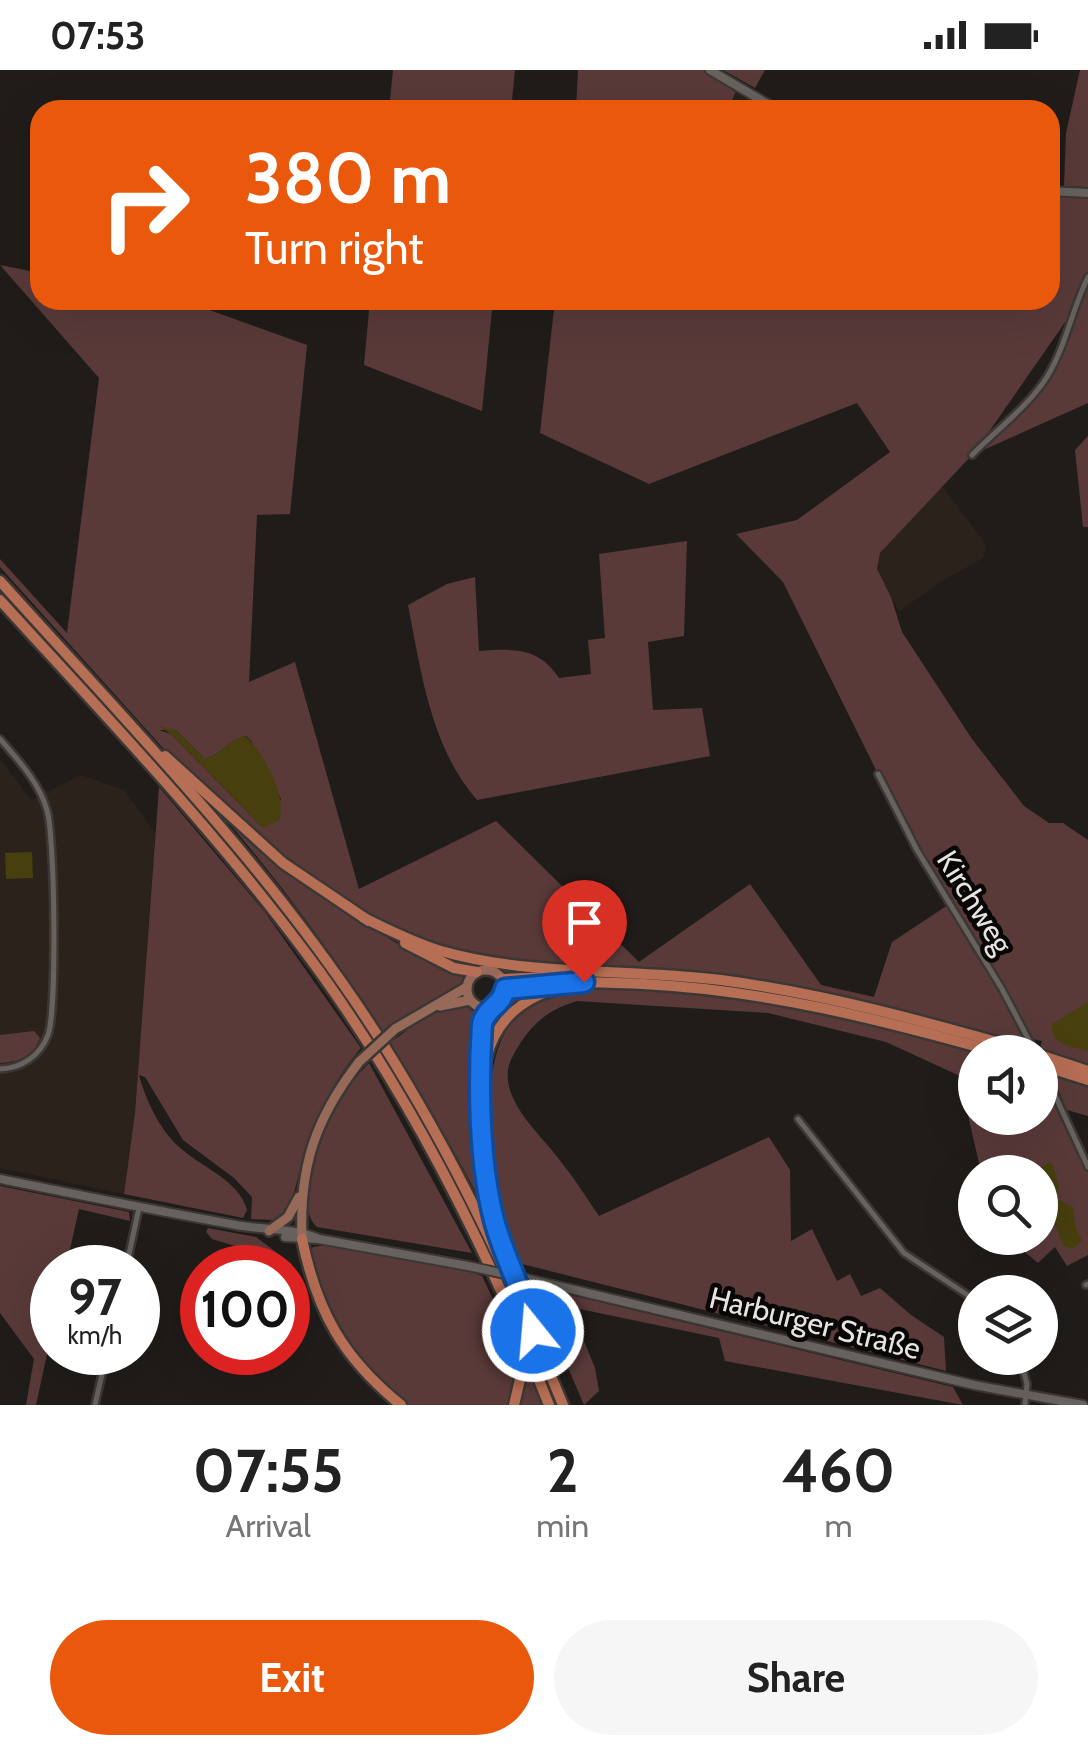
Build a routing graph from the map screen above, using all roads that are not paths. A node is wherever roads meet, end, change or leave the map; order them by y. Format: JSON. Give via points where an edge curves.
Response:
{"nodes":[{"id":1,"x":710,"y":70,"type":"edge"},
{"id":2,"x":761,"y":100,"type":"edge"},
{"id":3,"x":1060,"y":192,"type":"edge"},
{"id":4,"x":1088,"y":193,"type":"edge"},
{"id":5,"x":1088,"y":276,"type":"edge"},
{"id":6,"x":972,"y":456,"type":"dead end"},
{"id":7,"x":0,"y":581,"type":"edge"},
{"id":8,"x":0,"y":600,"type":"edge"},
{"id":9,"x":134,"y":730,"type":"junction"},
{"id":10,"x":0,"y":739,"type":"edge"},
{"id":11,"x":878,"y":774,"type":"dead end"},
{"id":12,"x":364,"y":918,"type":"junction"},
{"id":13,"x":477,"y":972,"type":"junction"},
{"id":14,"x":620,"y":974,"type":"junction"},
{"id":15,"x":630,"y":983,"type":"junction"},
{"id":16,"x":503,"y":984,"type":"junction"},
{"id":17,"x":467,"y":987,"type":"junction"},
{"id":18,"x":470,"y":1000,"type":"junction"},
{"id":19,"x":490,"y":1008,"type":"junction"},
{"id":20,"x":428,"y":1009,"type":"junction"},
{"id":21,"x":964,"y":1035,"type":"edge"},
{"id":22,"x":1027,"y":1035,"type":"edge"},
{"id":23,"x":958,"y":1042,"type":"edge"},
{"id":24,"x":1058,"y":1063,"type":"edge"},
{"id":25,"x":1058,"y":1067,"type":"edge"},
{"id":26,"x":0,"y":1068,"type":"edge"},
{"id":27,"x":1088,"y":1070,"type":"edge"},
{"id":28,"x":1088,"y":1080,"type":"edge"},
{"id":29,"x":482,"y":1094,"type":"junction"},
{"id":30,"x":1058,"y":1100,"type":"edge"},
{"id":31,"x":798,"y":1119,"type":"dead end"},
{"id":32,"x":1088,"y":1167,"type":"edge"},
{"id":33,"x":0,"y":1178,"type":"edge"},
{"id":34,"x":300,"y":1195,"type":"junction"},
{"id":35,"x":140,"y":1208,"type":"junction"},
{"id":36,"x":269,"y":1231,"type":"junction"},
{"id":37,"x":302,"y":1236,"type":"junction"},
{"id":38,"x":131,"y":1245,"type":"edge"},
{"id":39,"x":958,"y":1289,"type":"edge"},
{"id":40,"x":518,"y":1326,"type":"junction"},
{"id":41,"x":533,"y":1331,"type":"junction"},
{"id":42,"x":101,"y":1375,"type":"edge"},
{"id":43,"x":1022,"y":1375,"type":"edge"},
{"id":44,"x":1026,"y":1400,"type":"edge"},
{"id":45,"x":94,"y":1405,"type":"edge"},
{"id":46,"x":401,"y":1405,"type":"edge"},
{"id":47,"x":514,"y":1405,"type":"edge"},
{"id":48,"x":549,"y":1405,"type":"edge"},
{"id":49,"x":563,"y":1405,"type":"edge"},
{"id":50,"x":1084,"y":1405,"type":"edge"}],
"edges":[{"from":1,"to":2,"type":"street"},
{"from":3,"to":4,"type":"street"},
{"from":5,"to":6,"type":"street","via":[[1048,375]]},
{"from":7,"to":9,"type":"highway"},
{"from":8,"to":40,"type":"highway","via":[[234,863],[322,975],[443,1170]]},
{"from":9,"to":12,"type":"highway","via":[[268,851]]},
{"from":9,"to":41,"type":"highway","via":[[280,900],[379,1038],[460,1176]]},
{"from":10,"to":26,"type":"street","via":[[46,805],[52,893],[48,1034],[34,1056]]},
{"from":11,"to":22,"type":"street","name":"Kirchweg"},
{"from":12,"to":13,"type":"highway","via":[[436,960]]},
{"from":12,"to":14,"type":"highway","via":[[461,956]]},
{"from":13,"to":16,"type":"main road","via":[[490,970]]},
{"from":13,"to":17,"type":"main road"},
{"from":14,"to":16,"type":"highway"},
{"from":14,"to":21,"type":"highway","via":[[786,990]]},
{"from":15,"to":16,"type":"highway"},
{"from":15,"to":23,"type":"highway","via":[[784,999]]},
{"from":15,"to":29,"type":"highway","via":[[562,987],[519,1006],[491,1042]]},
{"from":16,"to":19,"type":"main road","via":[[500,1002]]},
{"from":17,"to":18,"type":"main road"},
{"from":17,"to":20,"type":"main road"},
{"from":18,"to":19,"type":"main road"},
{"from":18,"to":20,"type":"main road"},
{"from":19,"to":29,"type":"highway","via":[[482,1024]]},
{"from":20,"to":34,"type":"main road","bridge":true,"via":[[358,1062],[326,1110]]},
{"from":24,"to":27,"type":"highway"},
{"from":25,"to":28,"type":"highway"},
{"from":29,"to":41,"type":"highway","via":[[491,1206]]},
{"from":30,"to":32,"type":"street","name":"Kirchweg"},
{"from":31,"to":39,"type":"street","via":[[904,1253]]},
{"from":33,"to":35,"type":"street","name":"Harburger Straße"},
{"from":34,"to":36,"type":"main road"},
{"from":34,"to":37,"type":"main road"},
{"from":35,"to":36,"type":"street","name":"Harburger Straße"},
{"from":35,"to":38,"type":"street"},
{"from":36,"to":37,"type":"street","name":"Harburger Straße"},
{"from":37,"to":44,"type":"street","name":"Harburger Straße","bridge":true,"via":[[538,1281]]},
{"from":37,"to":46,"type":"highway","via":[[312,1285],[332,1329],[366,1374]]},
{"from":40,"to":47,"type":"highway","via":[[522,1371]]},
{"from":40,"to":48,"type":"highway"},
{"from":41,"to":49,"type":"highway"},
{"from":42,"to":45,"type":"street"},
{"from":43,"to":44,"type":"street"},
{"from":44,"to":50,"type":"street","name":"Harburger Straße"}]}
